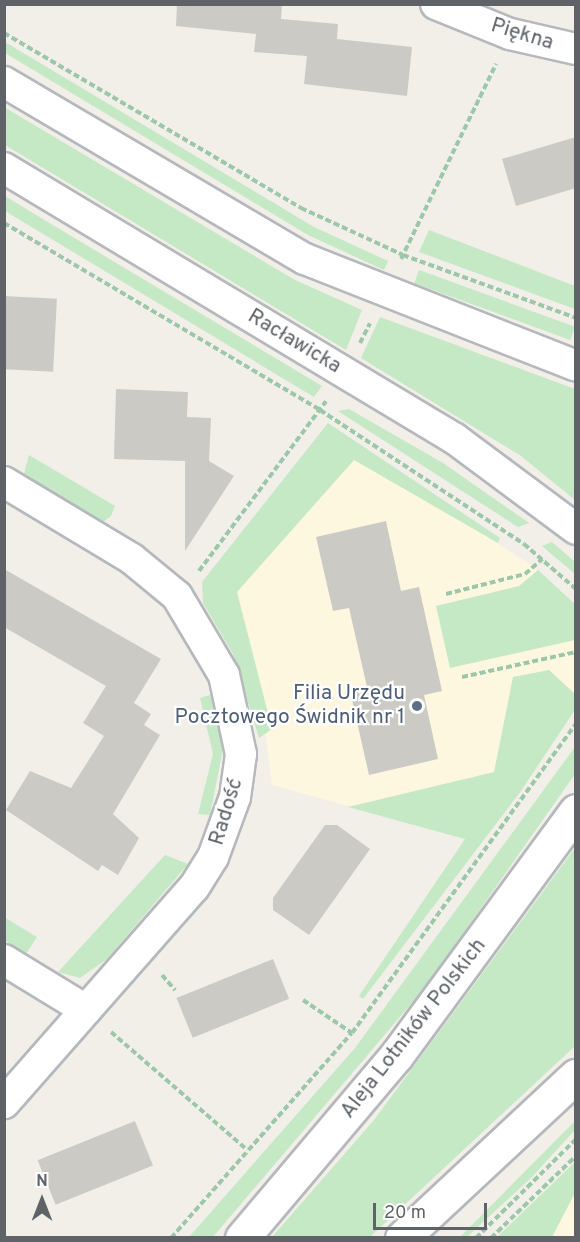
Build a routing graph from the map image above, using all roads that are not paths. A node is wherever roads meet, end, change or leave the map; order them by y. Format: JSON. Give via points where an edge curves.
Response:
{"nodes":[{"id":1,"x":436,"y":4,"type":"edge"},
{"id":2,"x":576,"y":49,"type":"edge"},
{"id":3,"x":4,"y":82,"type":"edge"},
{"id":4,"x":4,"y":168,"type":"edge"},
{"id":5,"x":576,"y":366,"type":"edge"},
{"id":6,"x":4,"y":482,"type":"edge"},
{"id":7,"x":576,"y":529,"type":"edge"},
{"id":8,"x":576,"y":811,"type":"edge"},
{"id":9,"x":4,"y":960,"type":"edge"},
{"id":10,"x":86,"y":1010,"type":"junction"},
{"id":11,"x":576,"y":1076,"type":"edge"},
{"id":12,"x":4,"y":1103,"type":"edge"},
{"id":13,"x":242,"y":1238,"type":"edge"},
{"id":14,"x":402,"y":1238,"type":"edge"}],
"edges":[{"from":1,"to":2,"type":"street","name":"Piękna","via":[[510,34]]},
{"from":3,"to":5,"type":"street","via":[[288,250],[384,295]]},
{"from":4,"to":7,"type":"street","name":"Racławicka","via":[[492,463]]},
{"from":6,"to":10,"type":"street","name":"Radość","via":[[132,559],[177,596],[204,633],[230,694],[241,754],[235,797],[213,857],[194,886]]},
{"from":8,"to":13,"type":"street","name":"Aleja Lotników Polskich","via":[[404,1046]]},
{"from":9,"to":10,"type":"street"},
{"from":10,"to":12,"type":"street","name":"Radość"},
{"from":11,"to":14,"type":"street"}]}
